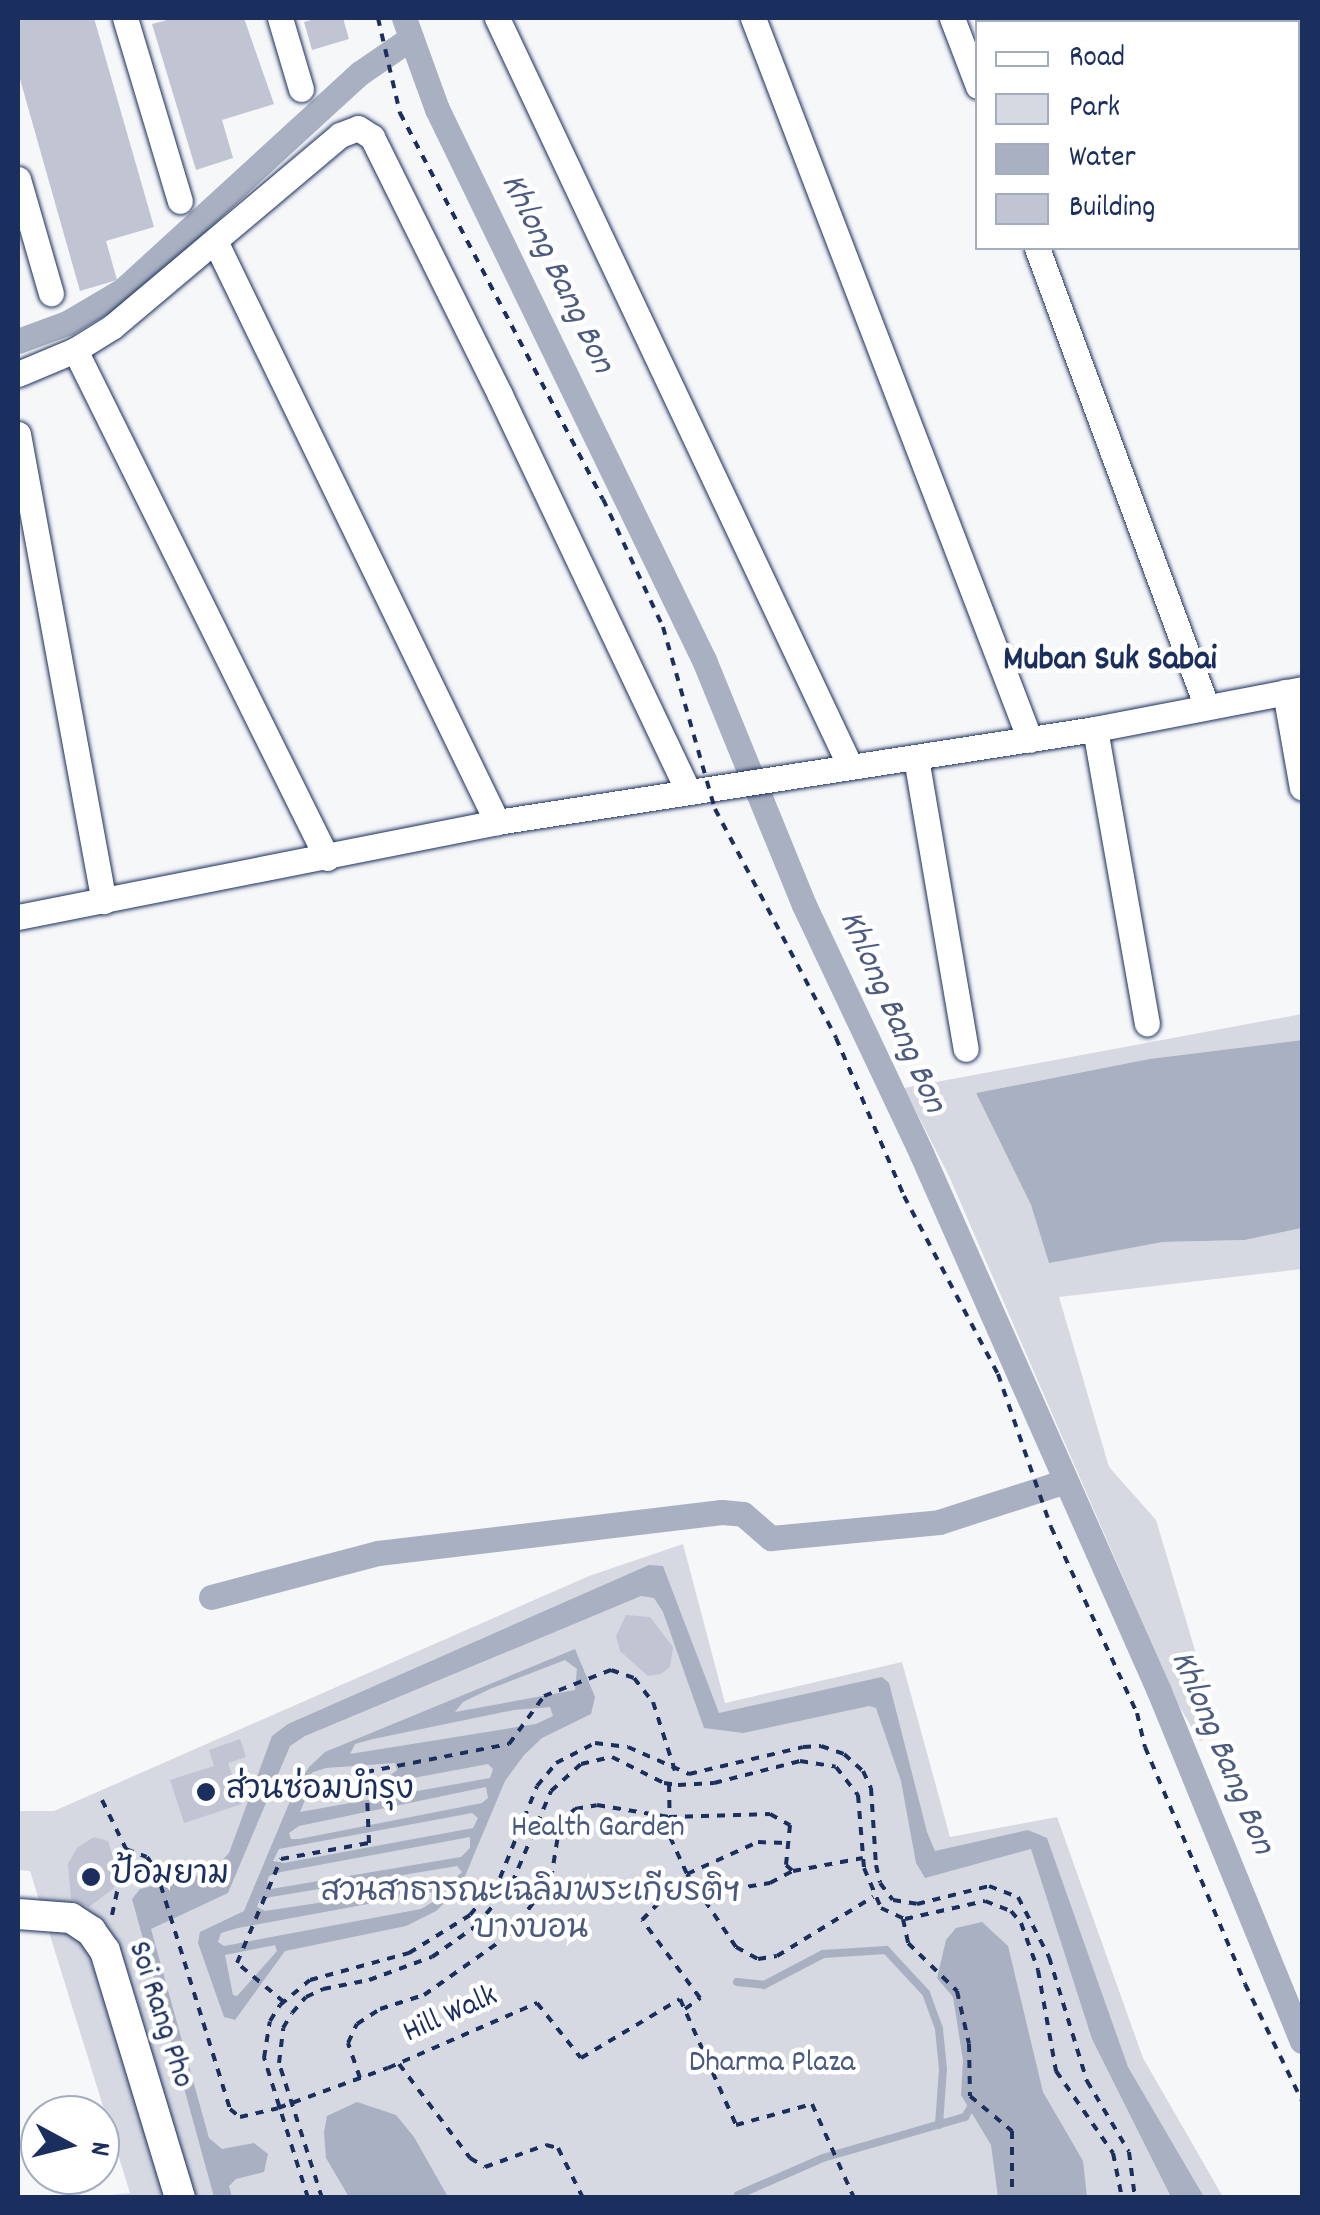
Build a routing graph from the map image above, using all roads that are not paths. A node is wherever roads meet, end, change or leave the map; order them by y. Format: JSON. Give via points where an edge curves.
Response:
{"nodes":[{"id":1,"x":125,"y":18,"type":"edge"},
{"id":2,"x":280,"y":18,"type":"edge"},
{"id":3,"x":497,"y":18,"type":"edge"},
{"id":4,"x":752,"y":18,"type":"edge"},
{"id":5,"x":952,"y":18,"type":"edge"},
{"id":6,"x":975,"y":78,"type":"edge"},
{"id":7,"x":301,"y":89,"type":"dead end"},
{"id":8,"x":18,"y":178,"type":"edge"},
{"id":9,"x":180,"y":201,"type":"dead end"},
{"id":10,"x":216,"y":244,"type":"junction"},
{"id":11,"x":1038,"y":250,"type":"edge"},
{"id":12,"x":51,"y":294,"type":"dead end"},
{"id":13,"x":74,"y":350,"type":"junction"},
{"id":14,"x":18,"y":374,"type":"edge"},
{"id":15,"x":18,"y":434,"type":"edge"},
{"id":16,"x":1294,"y":690,"type":"edge"},
{"id":17,"x":1207,"y":707,"type":"junction"},
{"id":18,"x":1095,"y":729,"type":"junction"},
{"id":19,"x":1030,"y":740,"type":"junction"},
{"id":20,"x":916,"y":758,"type":"junction"},
{"id":21,"x":850,"y":766,"type":"junction"},
{"id":22,"x":702,"y":787,"type":"junction"},
{"id":23,"x":1302,"y":788,"type":"edge"},
{"id":24,"x":497,"y":822,"type":"junction"},
{"id":25,"x":327,"y":858,"type":"junction"},
{"id":26,"x":104,"y":901,"type":"junction"},
{"id":27,"x":18,"y":917,"type":"edge"},
{"id":28,"x":1147,"y":1023,"type":"dead end"},
{"id":29,"x":966,"y":1050,"type":"dead end"},
{"id":30,"x":18,"y":1914,"type":"edge"},
{"id":31,"x":180,"y":2198,"type":"edge"}],
"edges":[{"from":1,"to":9,"type":"street"},
{"from":2,"to":7,"type":"street"},
{"from":3,"to":21,"type":"street"},
{"from":4,"to":19,"type":"street"},
{"from":5,"to":6,"type":"street"},
{"from":8,"to":12,"type":"street"},
{"from":10,"to":13,"type":"street","via":[[112,328]]},
{"from":10,"to":22,"type":"street","via":[[340,135],[358,128],[372,137]]},
{"from":10,"to":24,"type":"street"},
{"from":11,"to":17,"type":"street"},
{"from":13,"to":14,"type":"street"},
{"from":13,"to":25,"type":"street"},
{"from":15,"to":26,"type":"street"},
{"from":16,"to":17,"type":"street"},
{"from":16,"to":23,"type":"street"},
{"from":17,"to":18,"type":"street"},
{"from":18,"to":19,"type":"street"},
{"from":18,"to":28,"type":"street"},
{"from":19,"to":20,"type":"street"},
{"from":20,"to":21,"type":"street"},
{"from":20,"to":29,"type":"street"},
{"from":21,"to":22,"type":"street"},
{"from":22,"to":24,"type":"street"},
{"from":24,"to":25,"type":"street"},
{"from":25,"to":26,"type":"street"},
{"from":26,"to":27,"type":"street"},
{"from":30,"to":31,"type":"street","name":"Soi Rang Pho","via":[[71,1918],[104,1951]]}]}
